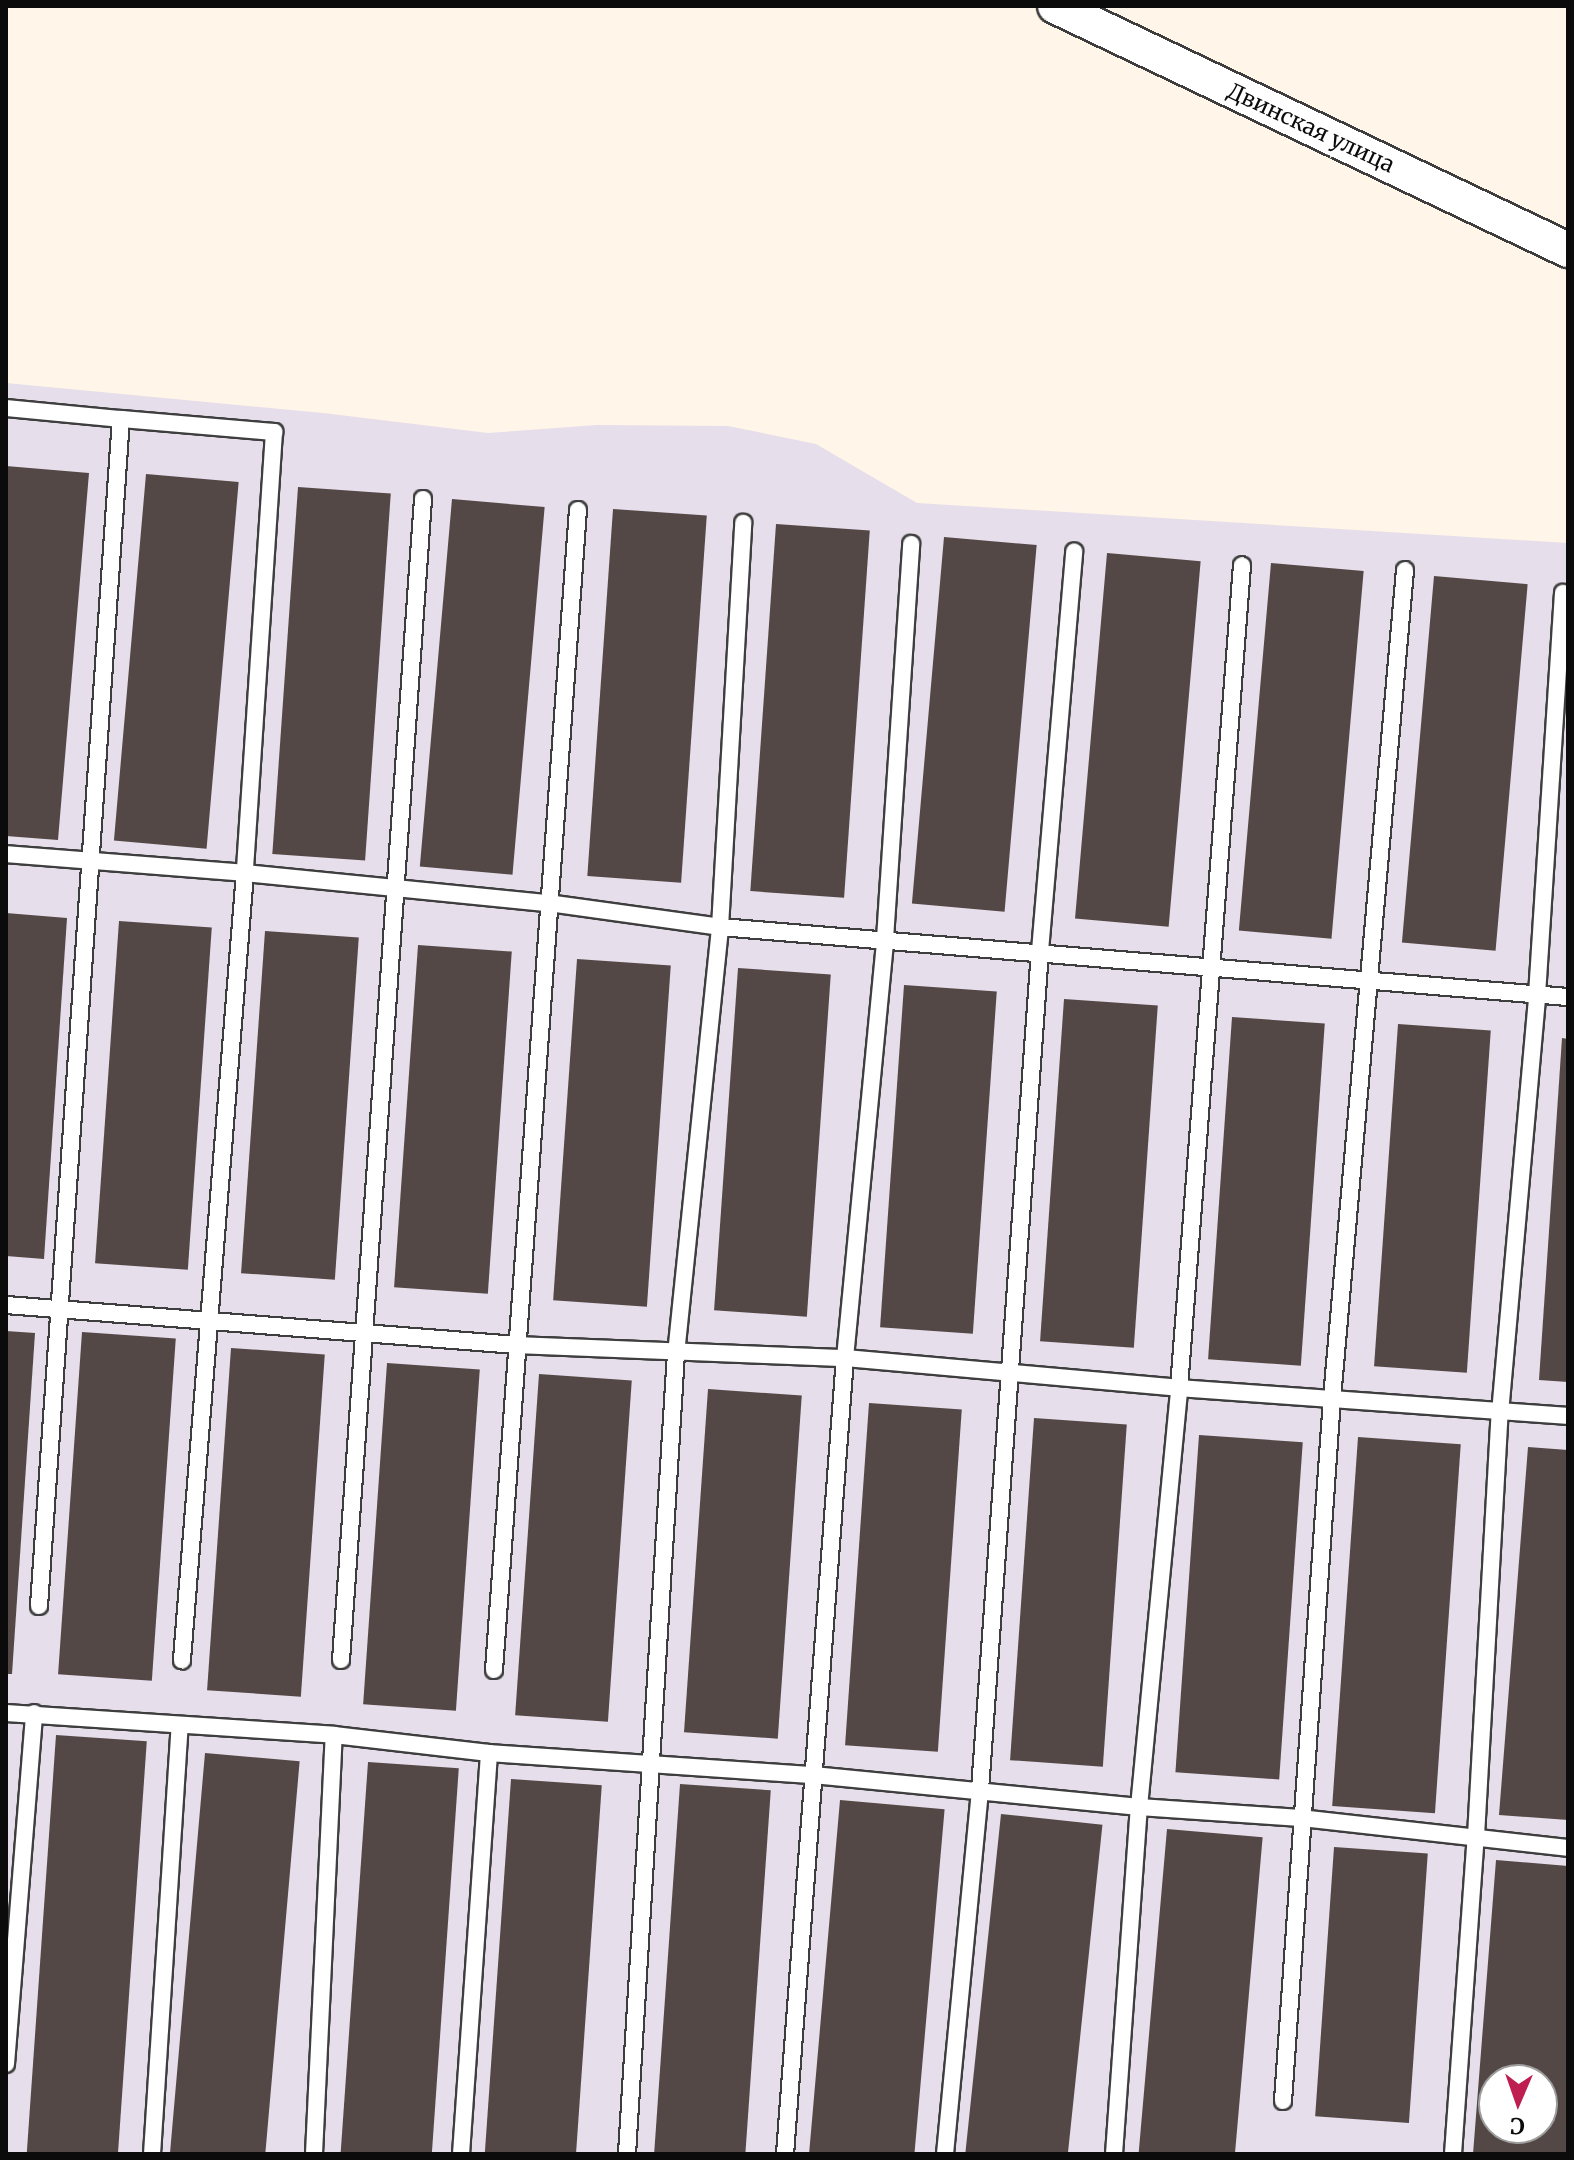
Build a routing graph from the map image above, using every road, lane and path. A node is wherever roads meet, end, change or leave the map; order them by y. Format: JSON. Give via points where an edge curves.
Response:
{"nodes":[{"id":1,"x":1055,"y":6,"type":"edge"},
{"id":2,"x":1568,"y":250,"type":"edge"},
{"id":3,"x":6,"y":408,"type":"edge"},
{"id":4,"x":121,"y":419,"type":"junction"},
{"id":5,"x":423,"y":499,"type":"dead end"},
{"id":6,"x":578,"y":510,"type":"dead end"},
{"id":7,"x":743,"y":523,"type":"dead end"},
{"id":8,"x":911,"y":544,"type":"dead end"},
{"id":9,"x":1074,"y":551,"type":"dead end"},
{"id":10,"x":1242,"y":565,"type":"dead end"},
{"id":11,"x":1405,"y":570,"type":"dead end"},
{"id":12,"x":1563,"y":593,"type":"dead end"},
{"id":13,"x":6,"y":854,"type":"edge"},
{"id":14,"x":92,"y":863,"type":"junction"},
{"id":15,"x":245,"y":873,"type":"junction"},
{"id":16,"x":397,"y":890,"type":"junction"},
{"id":17,"x":548,"y":903,"type":"junction"},
{"id":18,"x":720,"y":927,"type":"junction"},
{"id":19,"x":885,"y":939,"type":"junction"},
{"id":20,"x":1040,"y":951,"type":"junction"},
{"id":21,"x":1211,"y":966,"type":"junction"},
{"id":22,"x":1371,"y":980,"type":"junction"},
{"id":23,"x":1537,"y":995,"type":"junction"},
{"id":24,"x":1568,"y":997,"type":"edge"},
{"id":25,"x":6,"y":1305,"type":"edge"},
{"id":26,"x":61,"y":1308,"type":"junction"},
{"id":27,"x":209,"y":1322,"type":"junction"},
{"id":28,"x":366,"y":1333,"type":"junction"},
{"id":29,"x":517,"y":1345,"type":"junction"},
{"id":30,"x":676,"y":1354,"type":"junction"},
{"id":31,"x":845,"y":1358,"type":"junction"},
{"id":32,"x":1011,"y":1374,"type":"junction"},
{"id":33,"x":1179,"y":1388,"type":"junction"},
{"id":34,"x":1332,"y":1398,"type":"junction"},
{"id":35,"x":1500,"y":1413,"type":"junction"},
{"id":36,"x":1568,"y":1416,"type":"edge"},
{"id":37,"x":39,"y":1606,"type":"dead end"},
{"id":38,"x":182,"y":1660,"type":"dead end"},
{"id":39,"x":341,"y":1660,"type":"dead end"},
{"id":40,"x":494,"y":1670,"type":"dead end"},
{"id":41,"x":6,"y":1713,"type":"edge"},
{"id":42,"x":34,"y":1713,"type":"junction"},
{"id":43,"x":180,"y":1726,"type":"junction"},
{"id":44,"x":334,"y":1735,"type":"junction"},
{"id":45,"x":489,"y":1753,"type":"junction"},
{"id":46,"x":650,"y":1764,"type":"junction"},
{"id":47,"x":813,"y":1775,"type":"junction"},
{"id":48,"x":980,"y":1790,"type":"junction"},
{"id":49,"x":1139,"y":1807,"type":"junction"},
{"id":50,"x":1301,"y":1818,"type":"junction"},
{"id":51,"x":1476,"y":1836,"type":"junction"},
{"id":52,"x":1568,"y":1848,"type":"edge"},
{"id":53,"x":6,"y":2064,"type":"edge"},
{"id":54,"x":1283,"y":2101,"type":"dead end"},
{"id":55,"x":152,"y":2154,"type":"edge"},
{"id":56,"x":314,"y":2154,"type":"edge"},
{"id":57,"x":461,"y":2154,"type":"edge"},
{"id":58,"x":627,"y":2154,"type":"edge"},
{"id":59,"x":785,"y":2154,"type":"edge"},
{"id":60,"x":945,"y":2154,"type":"edge"},
{"id":61,"x":1114,"y":2154,"type":"edge"},
{"id":62,"x":1453,"y":2154,"type":"edge"}],
"edges":[{"from":1,"to":2,"type":"street","name":"Двинская улица"},
{"from":3,"to":4,"type":"lane"},
{"from":4,"to":14,"type":"lane"},
{"from":4,"to":15,"type":"lane","via":[[274,432]]},
{"from":5,"to":16,"type":"lane"},
{"from":6,"to":17,"type":"lane"},
{"from":7,"to":18,"type":"lane"},
{"from":8,"to":19,"type":"lane"},
{"from":9,"to":20,"type":"lane"},
{"from":10,"to":21,"type":"lane"},
{"from":11,"to":22,"type":"lane"},
{"from":12,"to":23,"type":"lane"},
{"from":13,"to":14,"type":"lane"},
{"from":14,"to":15,"type":"lane"},
{"from":14,"to":26,"type":"lane"},
{"from":15,"to":16,"type":"lane"},
{"from":15,"to":27,"type":"lane"},
{"from":16,"to":17,"type":"lane"},
{"from":16,"to":28,"type":"lane"},
{"from":17,"to":18,"type":"lane"},
{"from":17,"to":29,"type":"lane"},
{"from":18,"to":19,"type":"lane"},
{"from":18,"to":30,"type":"lane"},
{"from":19,"to":20,"type":"lane"},
{"from":19,"to":31,"type":"lane"},
{"from":20,"to":21,"type":"lane"},
{"from":20,"to":32,"type":"lane"},
{"from":21,"to":22,"type":"lane"},
{"from":21,"to":33,"type":"lane"},
{"from":22,"to":23,"type":"lane"},
{"from":22,"to":34,"type":"lane"},
{"from":23,"to":24,"type":"lane"},
{"from":23,"to":35,"type":"lane"},
{"from":25,"to":26,"type":"lane"},
{"from":26,"to":27,"type":"lane"},
{"from":26,"to":37,"type":"lane"},
{"from":27,"to":28,"type":"lane"},
{"from":27,"to":38,"type":"lane"},
{"from":28,"to":29,"type":"lane"},
{"from":28,"to":39,"type":"lane"},
{"from":29,"to":30,"type":"lane"},
{"from":29,"to":40,"type":"lane"},
{"from":30,"to":31,"type":"lane"},
{"from":30,"to":46,"type":"lane"},
{"from":31,"to":32,"type":"lane"},
{"from":31,"to":47,"type":"lane"},
{"from":32,"to":33,"type":"lane"},
{"from":32,"to":48,"type":"lane"},
{"from":33,"to":34,"type":"lane"},
{"from":33,"to":49,"type":"lane"},
{"from":34,"to":35,"type":"lane"},
{"from":34,"to":50,"type":"lane"},
{"from":35,"to":36,"type":"lane"},
{"from":35,"to":51,"type":"lane"},
{"from":41,"to":42,"type":"lane"},
{"from":42,"to":43,"type":"lane"},
{"from":42,"to":53,"type":"lane"},
{"from":43,"to":44,"type":"lane"},
{"from":43,"to":55,"type":"lane"},
{"from":44,"to":45,"type":"lane"},
{"from":44,"to":56,"type":"lane"},
{"from":45,"to":46,"type":"lane"},
{"from":45,"to":57,"type":"lane"},
{"from":46,"to":47,"type":"lane"},
{"from":46,"to":58,"type":"lane"},
{"from":47,"to":48,"type":"lane"},
{"from":47,"to":59,"type":"lane"},
{"from":48,"to":49,"type":"lane"},
{"from":48,"to":60,"type":"lane"},
{"from":49,"to":50,"type":"lane"},
{"from":49,"to":61,"type":"lane"},
{"from":50,"to":51,"type":"lane"},
{"from":50,"to":54,"type":"lane"},
{"from":51,"to":52,"type":"lane"},
{"from":51,"to":62,"type":"lane"}]}
